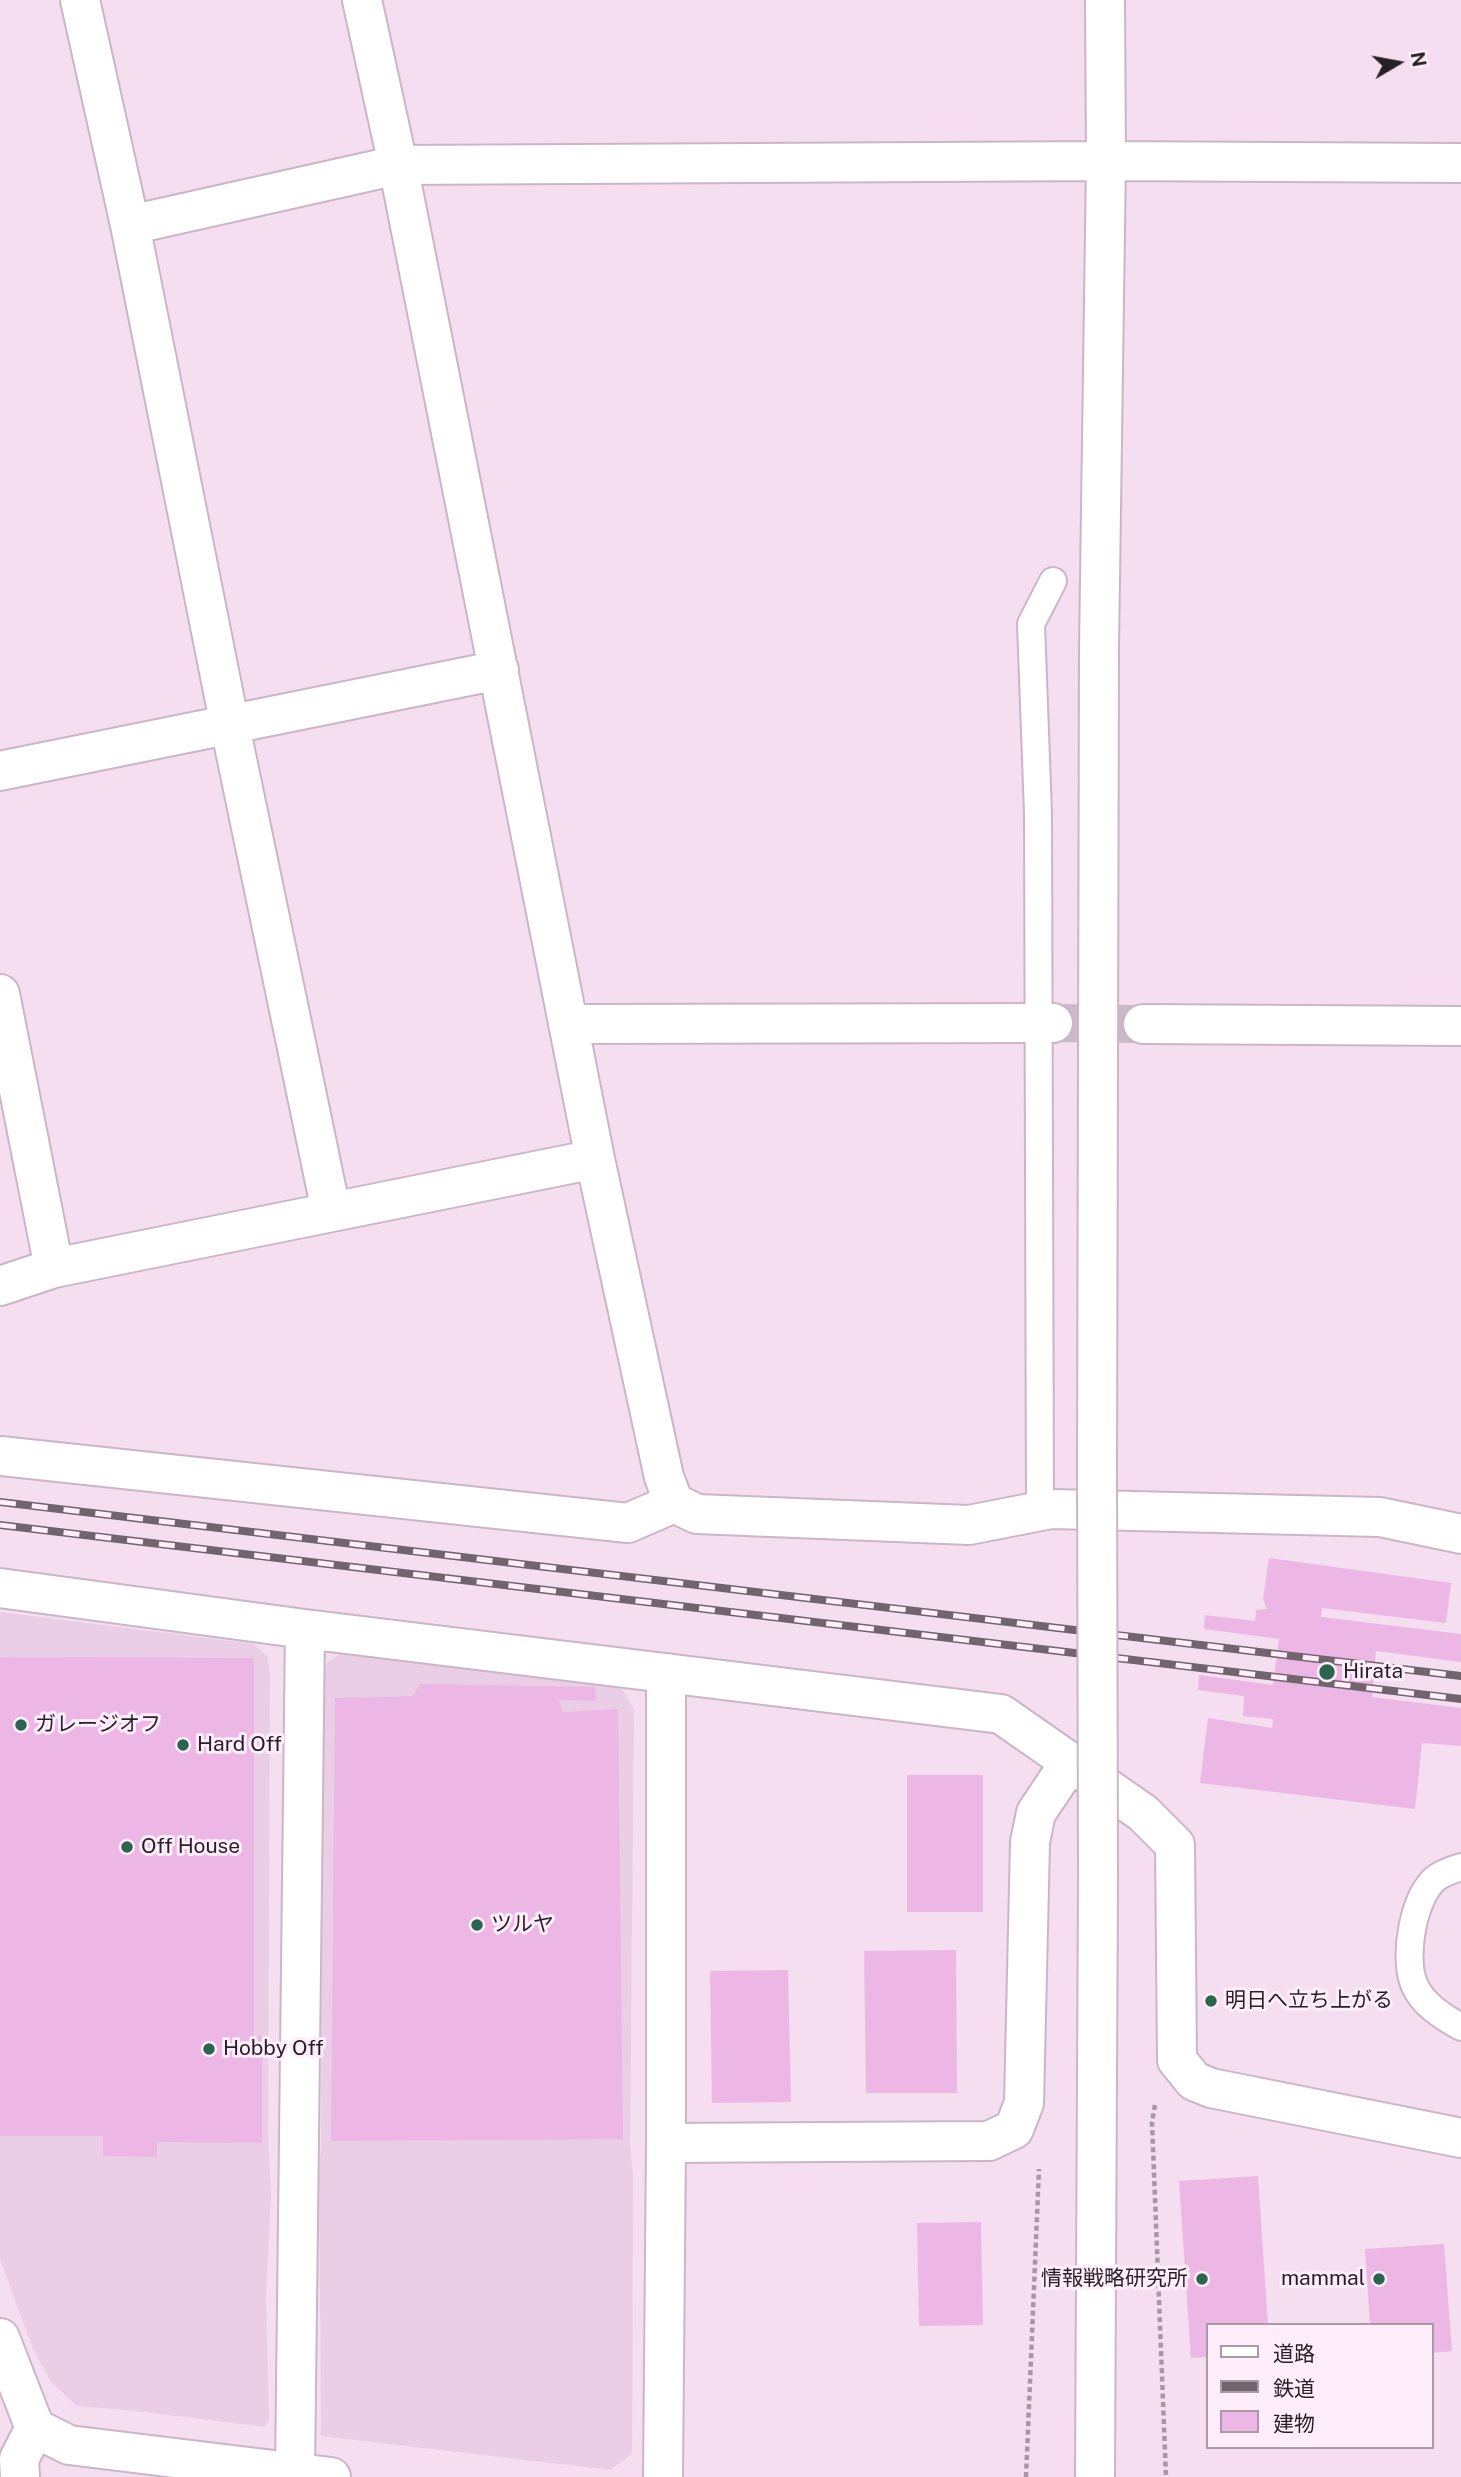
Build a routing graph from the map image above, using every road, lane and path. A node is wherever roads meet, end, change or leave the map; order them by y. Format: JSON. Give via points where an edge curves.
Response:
{"nodes":[{"id":1,"x":80,"y":0,"type":"edge"},
{"id":2,"x":362,"y":0,"type":"edge"},
{"id":3,"x":1105,"y":0,"type":"edge"},
{"id":4,"x":1106,"y":161,"type":"junction"},
{"id":5,"x":1461,"y":163,"type":"edge"},
{"id":6,"x":398,"y":164,"type":"junction"},
{"id":7,"x":130,"y":225,"type":"junction"},
{"id":8,"x":1053,"y":581,"type":"dead end"},
{"id":9,"x":499,"y":670,"type":"junction"},
{"id":10,"x":230,"y":726,"type":"junction"},
{"id":11,"x":0,"y":772,"type":"edge"},
{"id":12,"x":0,"y":994,"type":"edge"},
{"id":13,"x":1046,"y":1023,"type":"junction"},
{"id":14,"x":568,"y":1024,"type":"junction"},
{"id":15,"x":1143,"y":1024,"type":"tunnel mouth"},
{"id":16,"x":1461,"y":1027,"type":"edge"},
{"id":17,"x":595,"y":1159,"type":"junction"},
{"id":18,"x":331,"y":1211,"type":"junction"},
{"id":19,"x":54,"y":1268,"type":"junction"},
{"id":20,"x":0,"y":1286,"type":"edge"},
{"id":21,"x":0,"y":1456,"type":"edge"},
{"id":22,"x":674,"y":1503,"type":"junction"},
{"id":23,"x":1040,"y":1511,"type":"junction"},
{"id":24,"x":1461,"y":1534,"type":"edge"},
{"id":25,"x":0,"y":1588,"type":"edge"},
{"id":26,"x":305,"y":1629,"type":"junction"},
{"id":27,"x":666,"y":1673,"type":"junction"},
{"id":28,"x":1070,"y":1762,"type":"junction"},
{"id":29,"x":1461,"y":1867,"type":"edge"},
{"id":30,"x":1457,"y":2023,"type":"edge"},
{"id":31,"x":1155,"y":2105,"type":"dead end"},
{"id":32,"x":1461,"y":2138,"type":"edge"},
{"id":33,"x":666,"y":2143,"type":"junction"},
{"id":34,"x":1039,"y":2169,"type":"dead end"},
{"id":35,"x":0,"y":2338,"type":"edge"},
{"id":36,"x":35,"y":2428,"type":"junction"},
{"id":37,"x":313,"y":2475,"type":"edge"},
{"id":38,"x":20,"y":2477,"type":"edge"},
{"id":39,"x":663,"y":2477,"type":"edge"},
{"id":40,"x":1026,"y":2477,"type":"edge"},
{"id":41,"x":1095,"y":2477,"type":"edge"},
{"id":42,"x":1166,"y":2477,"type":"edge"}],
"edges":[{"from":1,"to":7,"type":"street"},
{"from":2,"to":6,"type":"street"},
{"from":3,"to":4,"type":"street"},
{"from":4,"to":5,"type":"street"},
{"from":4,"to":6,"type":"street"},
{"from":4,"to":41,"type":"street","bridge":true,"via":[[1099,648]]},
{"from":6,"to":7,"type":"street"},
{"from":6,"to":9,"type":"street"},
{"from":7,"to":10,"type":"street"},
{"from":8,"to":13,"type":"lane","via":[[1031,624]]},
{"from":9,"to":10,"type":"street"},
{"from":9,"to":14,"type":"street"},
{"from":10,"to":11,"type":"street"},
{"from":10,"to":18,"type":"street"},
{"from":12,"to":19,"type":"street"},
{"from":13,"to":14,"type":"street"},
{"from":13,"to":23,"type":"lane"},
{"from":14,"to":17,"type":"street"},
{"from":15,"to":16,"type":"street"},
{"from":17,"to":18,"type":"street"},
{"from":17,"to":22,"type":"street","via":[[664,1477]]},
{"from":18,"to":19,"type":"street"},
{"from":19,"to":20,"type":"street"},
{"from":21,"to":22,"type":"street","via":[[628,1523]]},
{"from":22,"to":23,"type":"street","via":[[696,1514],[969,1525]]},
{"from":23,"to":24,"type":"street","via":[[1380,1517]]},
{"from":25,"to":26,"type":"street"},
{"from":26,"to":27,"type":"street"},
{"from":26,"to":37,"type":"street"},
{"from":27,"to":28,"type":"street","via":[[1001,1714]]},
{"from":27,"to":33,"type":"street"},
{"from":28,"to":32,"type":"street","via":[[1143,1814],[1175,1845],[1178,2060],[1194,2081]]},
{"from":28,"to":33,"type":"street","via":[[1036,1813],[1030,1842],[1024,2103],[1014,2129],[989,2141]]},
{"from":29,"to":30,"type":"lane","via":[[1436,1878],[1416,1908],[1410,1959],[1414,1984],[1424,2000]]},
{"from":31,"to":42,"type":"path","via":[[1152,2122]]},
{"from":33,"to":39,"type":"street"},
{"from":34,"to":40,"type":"path"},
{"from":35,"to":36,"type":"street"},
{"from":36,"to":37,"type":"street","via":[[69,2445]]},
{"from":36,"to":38,"type":"street","via":[[19,2459]]}]}
